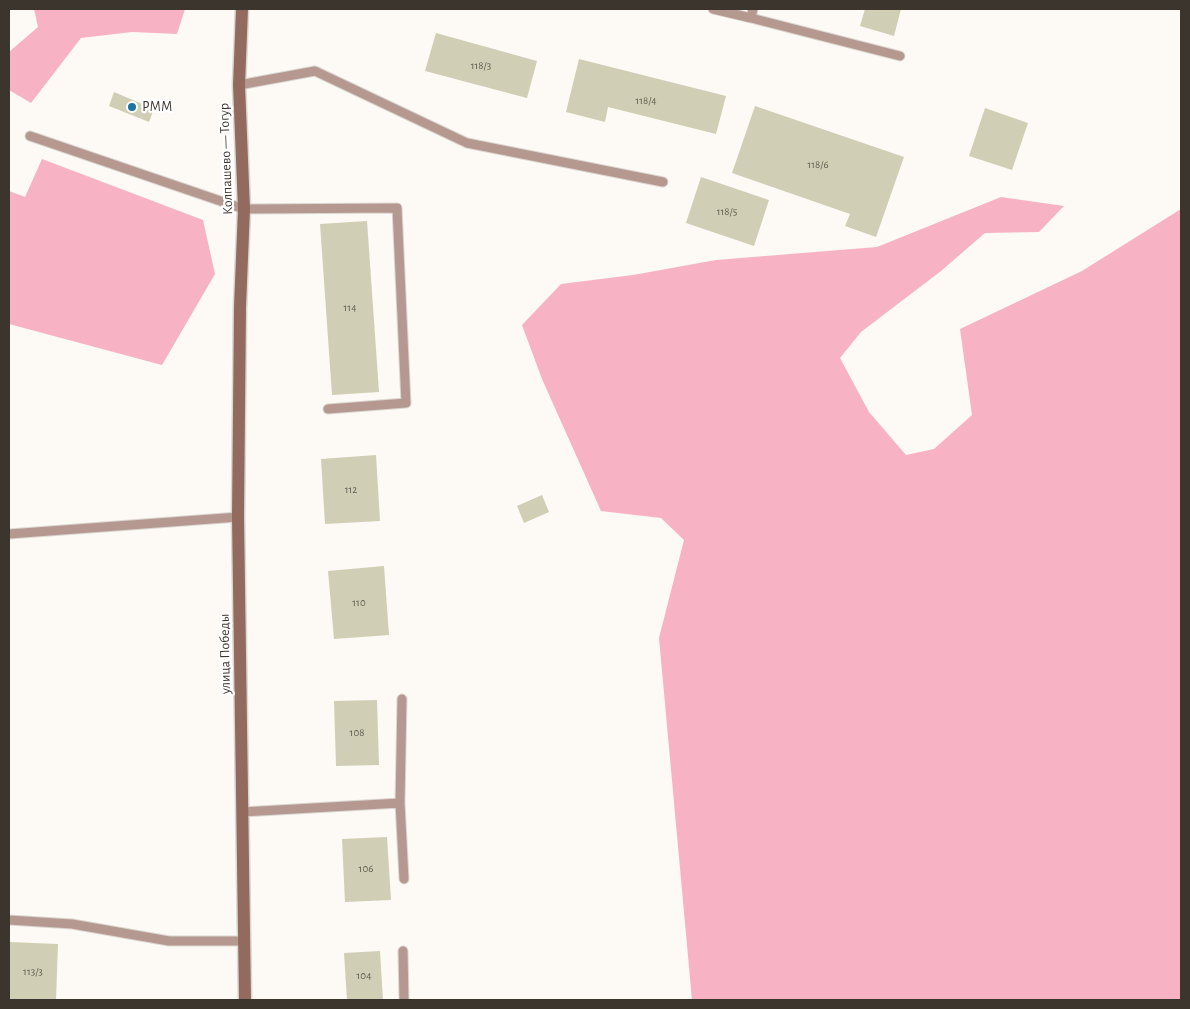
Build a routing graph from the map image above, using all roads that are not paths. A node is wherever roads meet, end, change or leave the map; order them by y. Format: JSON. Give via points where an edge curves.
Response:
{"nodes":[{"id":1,"x":242,"y":9,"type":"edge"},
{"id":2,"x":713,"y":9,"type":"edge"},
{"id":3,"x":753,"y":9,"type":"edge"},
{"id":4,"x":751,"y":18,"type":"junction"},
{"id":5,"x":900,"y":56,"type":"dead end"},
{"id":6,"x":239,"y":84,"type":"junction"},
{"id":7,"x":30,"y":136,"type":"dead end"},
{"id":8,"x":663,"y":182,"type":"dead end"},
{"id":9,"x":244,"y":209,"type":"junction"},
{"id":10,"x":240,"y":308,"type":"joint"},
{"id":11,"x":328,"y":409,"type":"dead end"},
{"id":12,"x":238,"y":517,"type":"junction"},
{"id":13,"x":9,"y":534,"type":"edge"},
{"id":14,"x":402,"y":698,"type":"dead end"},
{"id":15,"x":400,"y":803,"type":"junction"},
{"id":16,"x":242,"y":812,"type":"junction"},
{"id":17,"x":404,"y":879,"type":"dead end"},
{"id":18,"x":9,"y":920,"type":"edge"},
{"id":19,"x":244,"y":941,"type":"junction"},
{"id":20,"x":402,"y":951,"type":"dead end"},
{"id":21,"x":245,"y":1000,"type":"edge"},
{"id":22,"x":404,"y":1000,"type":"edge"}],
"edges":[{"from":1,"to":6,"type":"street","name":"Колпашево — Тогур"},
{"from":2,"to":4,"type":"lane"},
{"from":3,"to":4,"type":"lane"},
{"from":4,"to":5,"type":"lane"},
{"from":6,"to":8,"type":"lane","via":[[316,71],[467,143]]},
{"from":6,"to":9,"type":"street","name":"Колпашево — Тогур"},
{"from":7,"to":9,"type":"lane"},
{"from":9,"to":10,"type":"street","name":"Колпашево — Тогур"},
{"from":9,"to":11,"type":"lane","via":[[397,208],[406,404]]},
{"from":10,"to":12,"type":"street","name":"улица Победы"},
{"from":12,"to":13,"type":"lane"},
{"from":12,"to":16,"type":"street","name":"улица Победы"},
{"from":14,"to":15,"type":"lane"},
{"from":15,"to":16,"type":"lane"},
{"from":15,"to":17,"type":"lane"},
{"from":16,"to":19,"type":"street","name":"улица Победы"},
{"from":18,"to":19,"type":"lane","via":[[72,924],[169,941]]},
{"from":19,"to":21,"type":"street","name":"улица Победы"},
{"from":20,"to":22,"type":"lane"}]}
